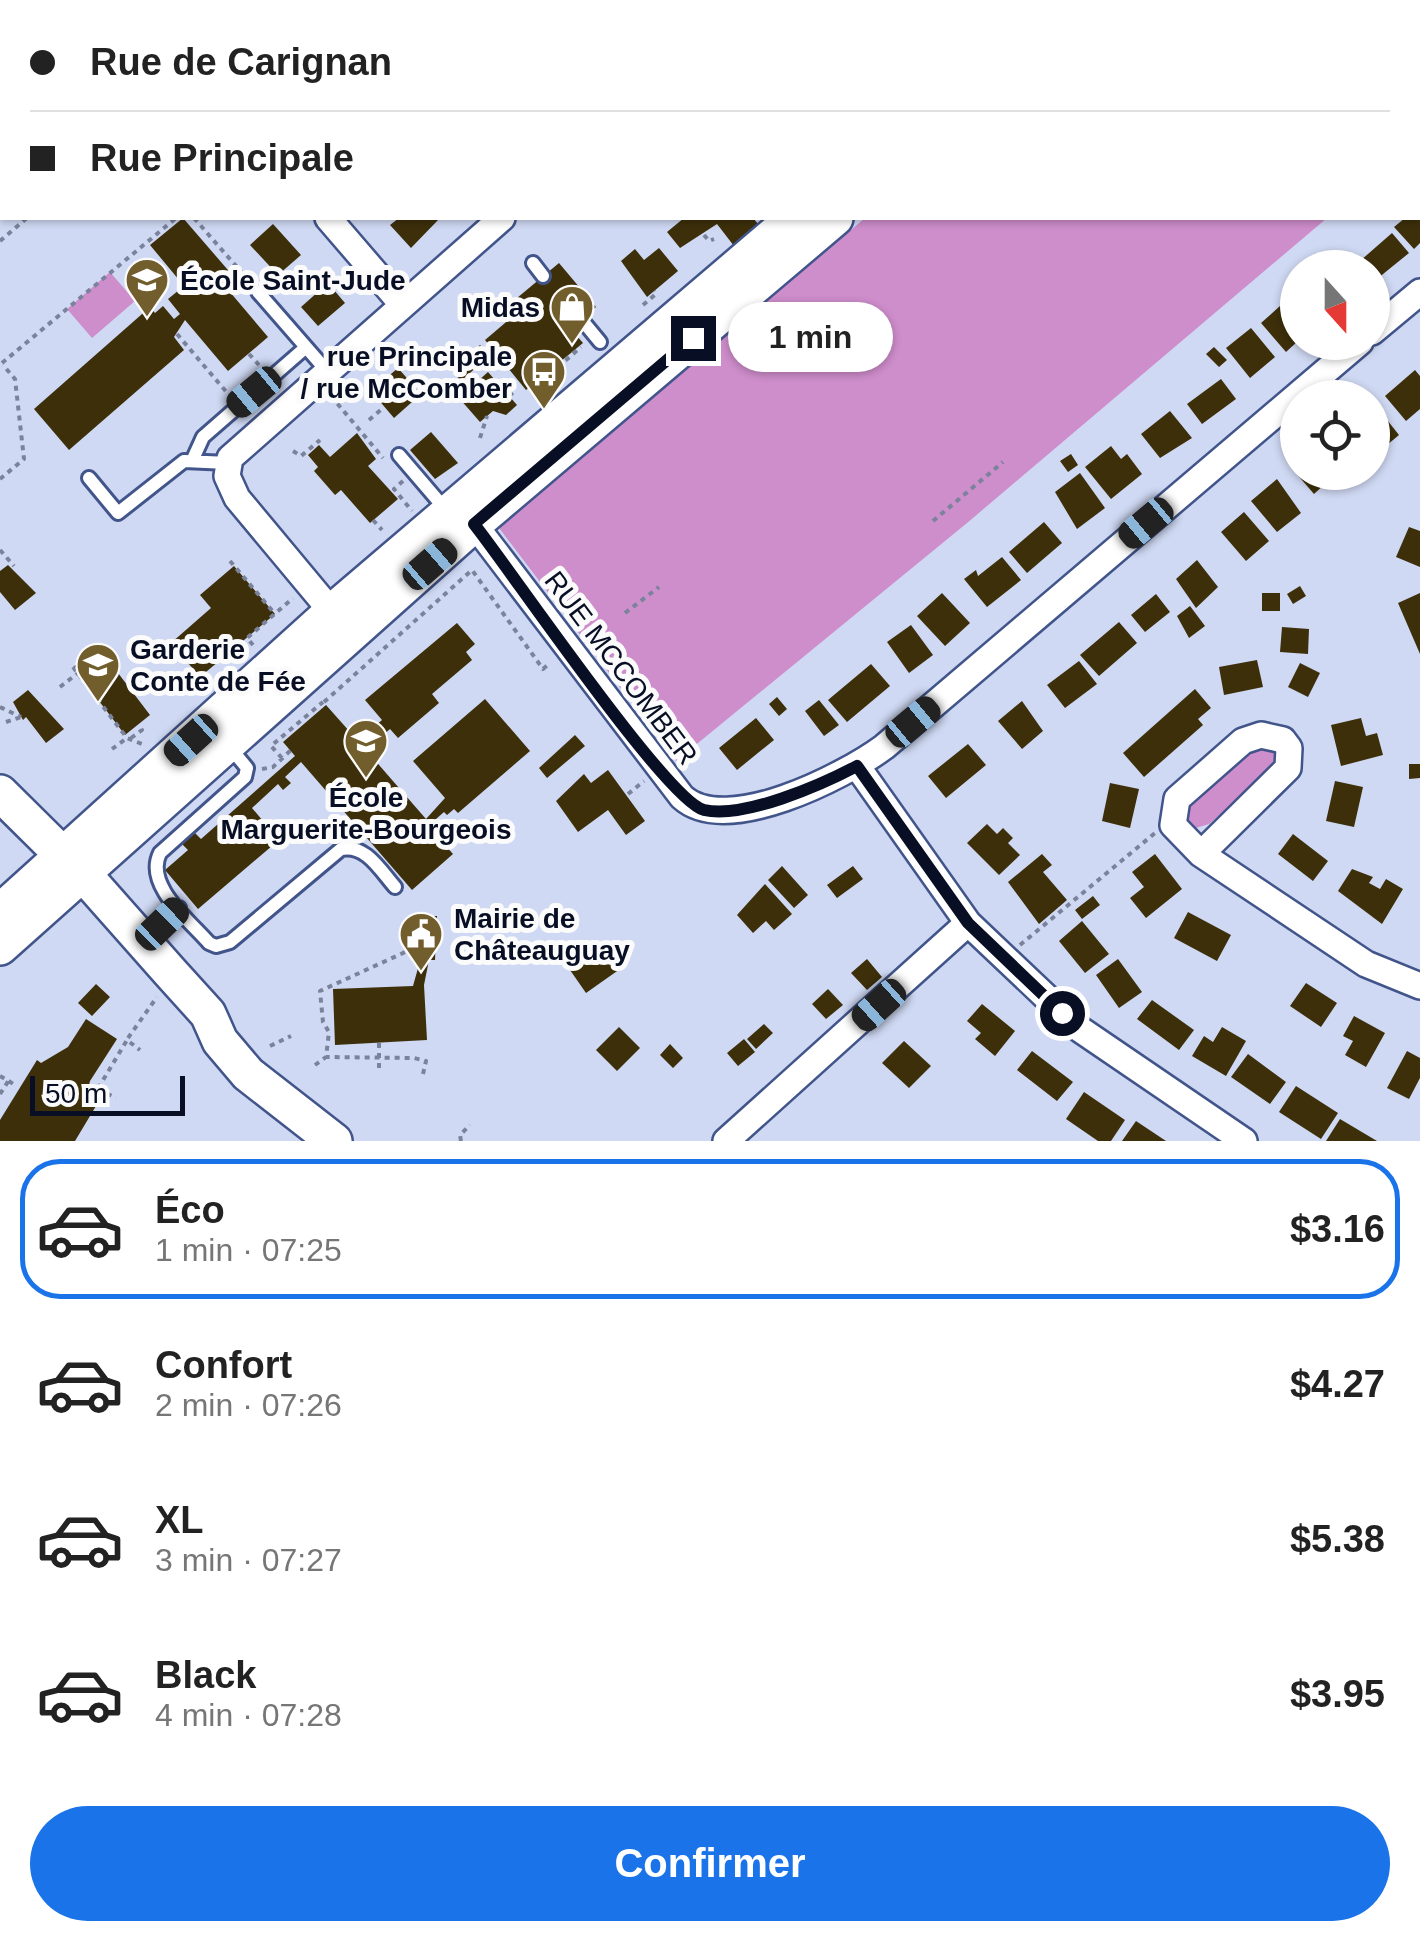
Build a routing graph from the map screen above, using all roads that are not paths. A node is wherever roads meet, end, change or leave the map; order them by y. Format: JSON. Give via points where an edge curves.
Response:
{"nodes":[{"id":1,"x":330,"y":220,"type":"edge"},
{"id":2,"x":500,"y":220,"type":"edge"},
{"id":3,"x":792,"y":220,"type":"edge"},
{"id":4,"x":832,"y":220,"type":"edge"},
{"id":5,"x":533,"y":263,"type":"dead end"},
{"id":6,"x":544,"y":276,"type":"dead end"},
{"id":7,"x":255,"y":287,"type":"road end"},
{"id":8,"x":1420,"y":292,"type":"edge"},
{"id":9,"x":402,"y":304,"type":"junction"},
{"id":10,"x":1390,"y":317,"type":"edge"},
{"id":11,"x":581,"y":319,"type":"dead end"},
{"id":12,"x":600,"y":342,"type":"dead end"},
{"id":13,"x":305,"y":348,"type":"junction"},
{"id":14,"x":1339,"y":360,"type":"edge"},
{"id":15,"x":326,"y":380,"type":"junction"},
{"id":16,"x":192,"y":460,"type":"junction"},
{"id":17,"x":394,"y":461,"type":"road end"},
{"id":18,"x":228,"y":462,"type":"junction"},
{"id":19,"x":89,"y":478,"type":"dead end"},
{"id":20,"x":461,"y":518,"type":"junction"},
{"id":21,"x":332,"y":612,"type":"junction"},
{"id":22,"x":328,"y":654,"type":"junction"},
{"id":23,"x":226,"y":743,"type":"junction"},
{"id":24,"x":857,"y":766,"type":"junction"},
{"id":25,"x":0,"y":774,"type":"edge"},
{"id":26,"x":0,"y":793,"type":"edge"},
{"id":27,"x":1201,"y":854,"type":"junction"},
{"id":28,"x":71,"y":859,"type":"junction"},
{"id":29,"x":396,"y":887,"type":"dead end"},
{"id":30,"x":179,"y":908,"type":"junction"},
{"id":31,"x":0,"y":912,"type":"edge"},
{"id":32,"x":968,"y":923,"type":"junction"},
{"id":33,"x":143,"y":942,"type":"junction"},
{"id":34,"x":0,"y":947,"type":"edge"},
{"id":35,"x":1420,"y":986,"type":"edge"},
{"id":36,"x":334,"y":1141,"type":"edge"},
{"id":37,"x":726,"y":1141,"type":"edge"},
{"id":38,"x":1244,"y":1141,"type":"edge"}],
"edges":[{"from":1,"to":9,"type":"street"},
{"from":2,"to":9,"type":"street"},
{"from":3,"to":20,"type":"street"},
{"from":4,"to":20,"type":"street"},
{"from":5,"to":6,"type":"lane"},
{"from":7,"to":13,"type":"lane"},
{"from":8,"to":10,"type":"street"},
{"from":9,"to":15,"type":"street"},
{"from":11,"to":12,"type":"lane"},
{"from":13,"to":15,"type":"lane"},
{"from":13,"to":16,"type":"lane","via":[[202,437]]},
{"from":14,"to":24,"type":"street","name":"RUE MCCOMBER"},
{"from":15,"to":18,"type":"street"},
{"from":16,"to":18,"type":"lane"},
{"from":16,"to":19,"type":"lane","via":[[156,479],[118,512]]},
{"from":17,"to":20,"type":"lane"},
{"from":18,"to":21,"type":"street","via":[[236,498]]},
{"from":20,"to":21,"type":"street"},
{"from":20,"to":22,"type":"street"},
{"from":20,"to":24,"type":"street","name":"RUE MCCOMBER","via":[[688,803],[717,812],[748,807]]},
{"from":21,"to":22,"type":"street","via":[[336,628]]},
{"from":21,"to":28,"type":"street"},
{"from":22,"to":23,"type":"street"},
{"from":23,"to":28,"type":"street"},
{"from":23,"to":30,"type":"lane","via":[[247,768],[245,777],[156,862],[159,884]]},
{"from":24,"to":32,"type":"street"},
{"from":25,"to":28,"type":"street"},
{"from":26,"to":28,"type":"street"},
{"from":27,"to":27,"type":"street","via":[[1283,776],[1291,758],[1283,740],[1268,734],[1243,742],[1176,799],[1173,826]]},
{"from":27,"to":35,"type":"street","via":[[1366,964]]},
{"from":28,"to":31,"type":"street"},
{"from":28,"to":33,"type":"street"},
{"from":28,"to":34,"type":"street"},
{"from":29,"to":30,"type":"lane","via":[[366,854],[345,848],[225,945],[209,942]]},
{"from":30,"to":33,"type":"lane"},
{"from":32,"to":37,"type":"street"},
{"from":32,"to":38,"type":"street","via":[[1080,1030]]},
{"from":33,"to":36,"type":"street","via":[[208,1014],[236,1029],[285,1101]]}]}
